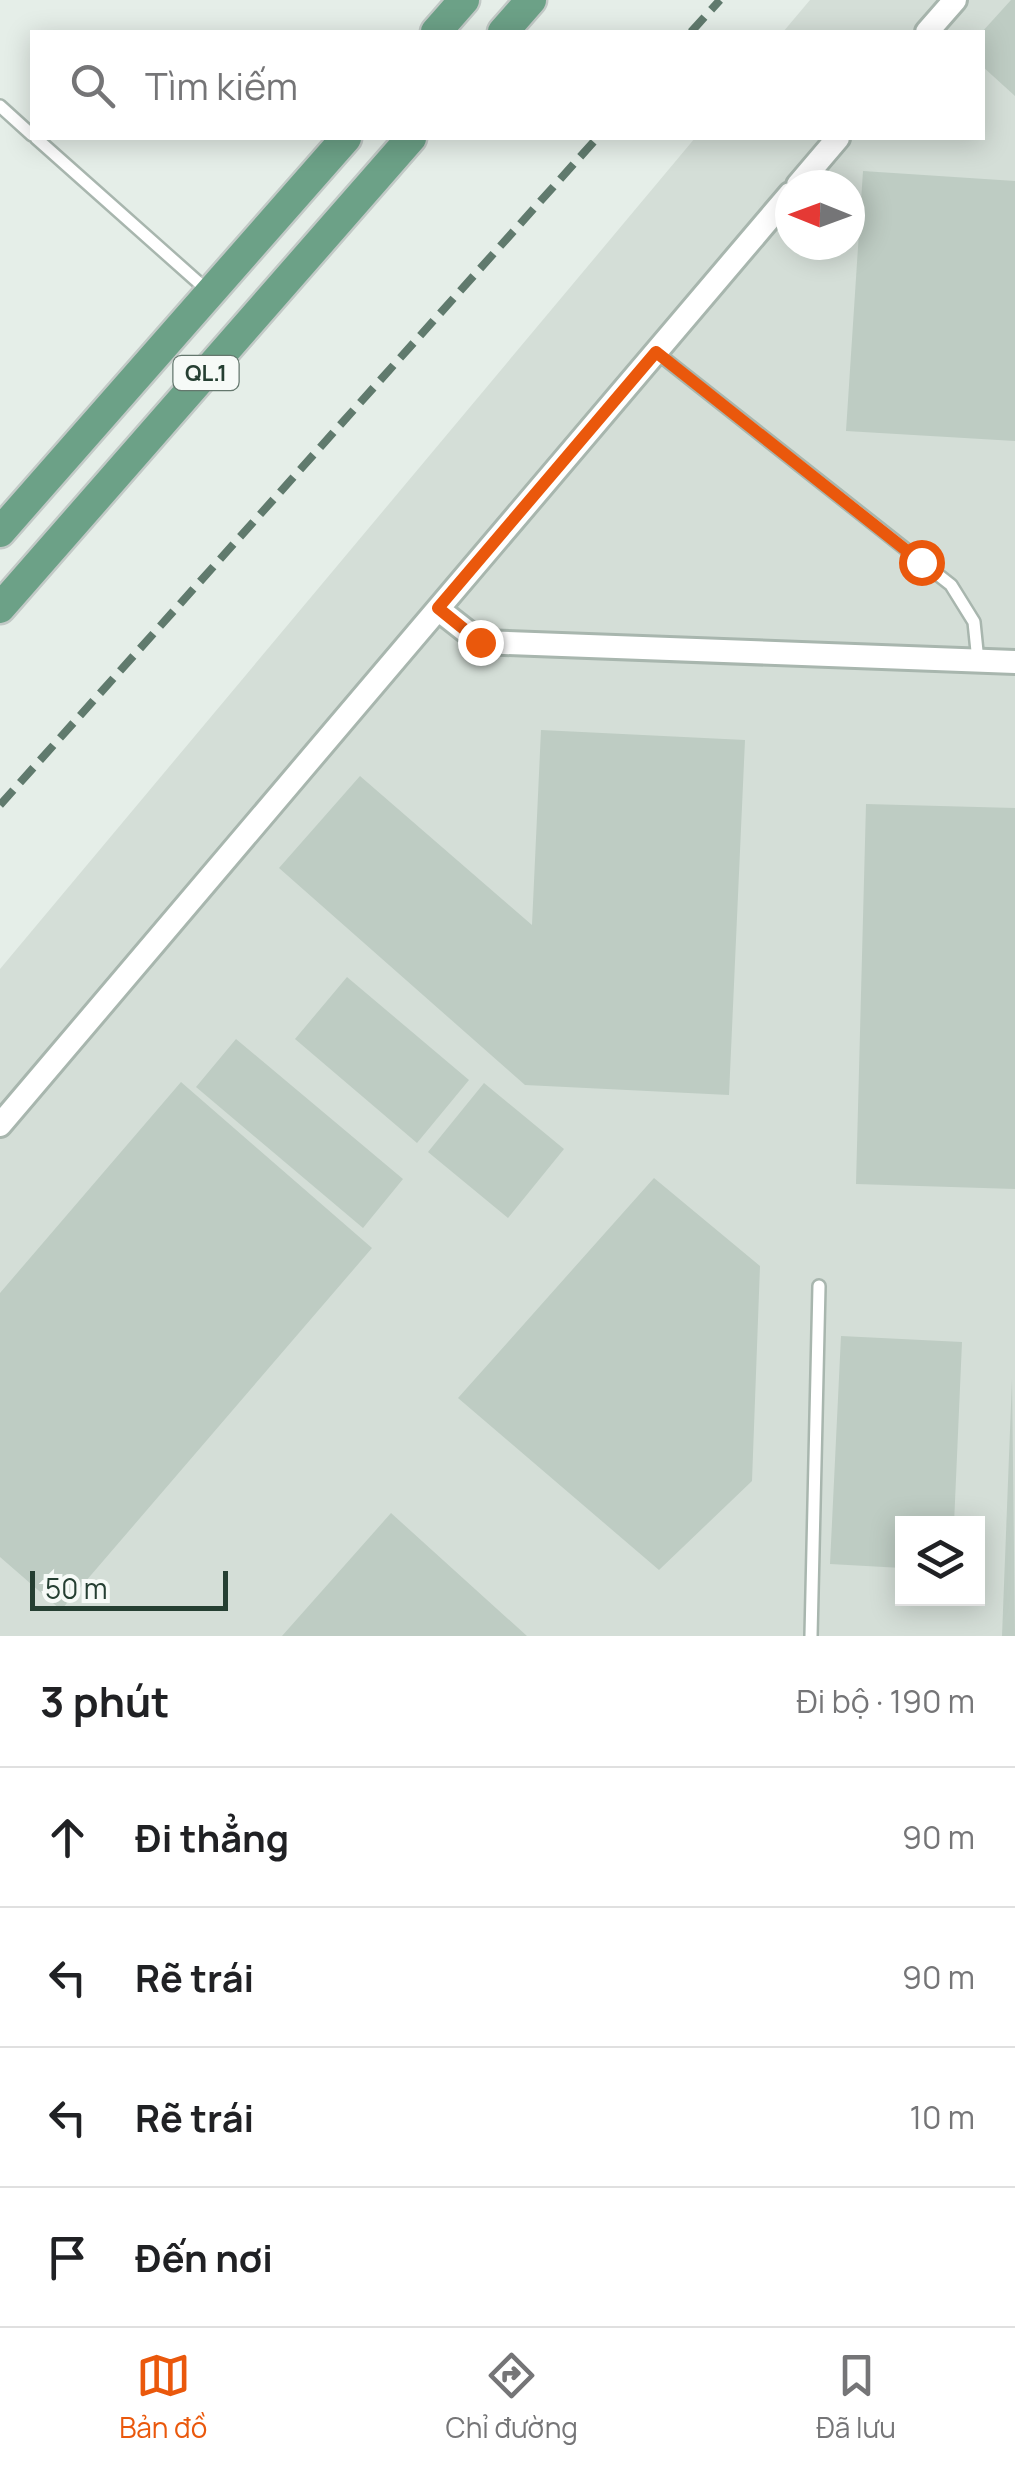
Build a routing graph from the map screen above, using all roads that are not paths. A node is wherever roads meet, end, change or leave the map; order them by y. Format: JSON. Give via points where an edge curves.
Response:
{"nodes":[{"id":1,"x":464,"y":0,"type":"edge"},
{"id":2,"x":532,"y":0,"type":"edge"},
{"id":3,"x":955,"y":0,"type":"edge"},
{"id":4,"x":438,"y":30,"type":"edge"},
{"id":5,"x":505,"y":30,"type":"edge"},
{"id":6,"x":930,"y":30,"type":"edge"},
{"id":7,"x":0,"y":106,"type":"edge"},
{"id":8,"x":30,"y":132,"type":"edge"},
{"id":9,"x":39,"y":140,"type":"edge"},
{"id":10,"x":344,"y":140,"type":"edge"},
{"id":11,"x":409,"y":140,"type":"edge"},
{"id":12,"x":836,"y":140,"type":"edge"},
{"id":13,"x":811,"y":170,"type":"edge"},
{"id":14,"x":775,"y":212,"type":"edge"},
{"id":15,"x":212,"y":294,"type":"junction"},
{"id":16,"x":656,"y":352,"type":"junction"},
{"id":17,"x":0,"y":532,"type":"edge"},
{"id":18,"x":0,"y":608,"type":"edge"},
{"id":19,"x":438,"y":608,"type":"junction"},
{"id":20,"x":978,"y":661,"type":"junction"},
{"id":21,"x":1015,"y":662,"type":"edge"},
{"id":22,"x":0,"y":1124,"type":"edge"},
{"id":23,"x":818,"y":1286,"type":"dead end"},
{"id":24,"x":810,"y":1636,"type":"edge"}],
"edges":[{"from":1,"to":4,"type":"main road"},
{"from":2,"to":5,"type":"main road"},
{"from":3,"to":6,"type":"street"},
{"from":7,"to":8,"type":"lane"},
{"from":9,"to":15,"type":"lane"},
{"from":10,"to":15,"type":"main road","number":"QL.1"},
{"from":11,"to":18,"type":"main road","number":"QL.1"},
{"from":12,"to":13,"type":"street"},
{"from":14,"to":16,"type":"street"},
{"from":15,"to":17,"type":"main road","number":"QL.1"},
{"from":16,"to":19,"type":"street"},
{"from":16,"to":20,"type":"lane","via":[[951,585],[974,622]]},
{"from":19,"to":20,"type":"street","via":[[480,642]]},
{"from":19,"to":22,"type":"street"},
{"from":20,"to":21,"type":"street"},
{"from":23,"to":24,"type":"lane"}]}
